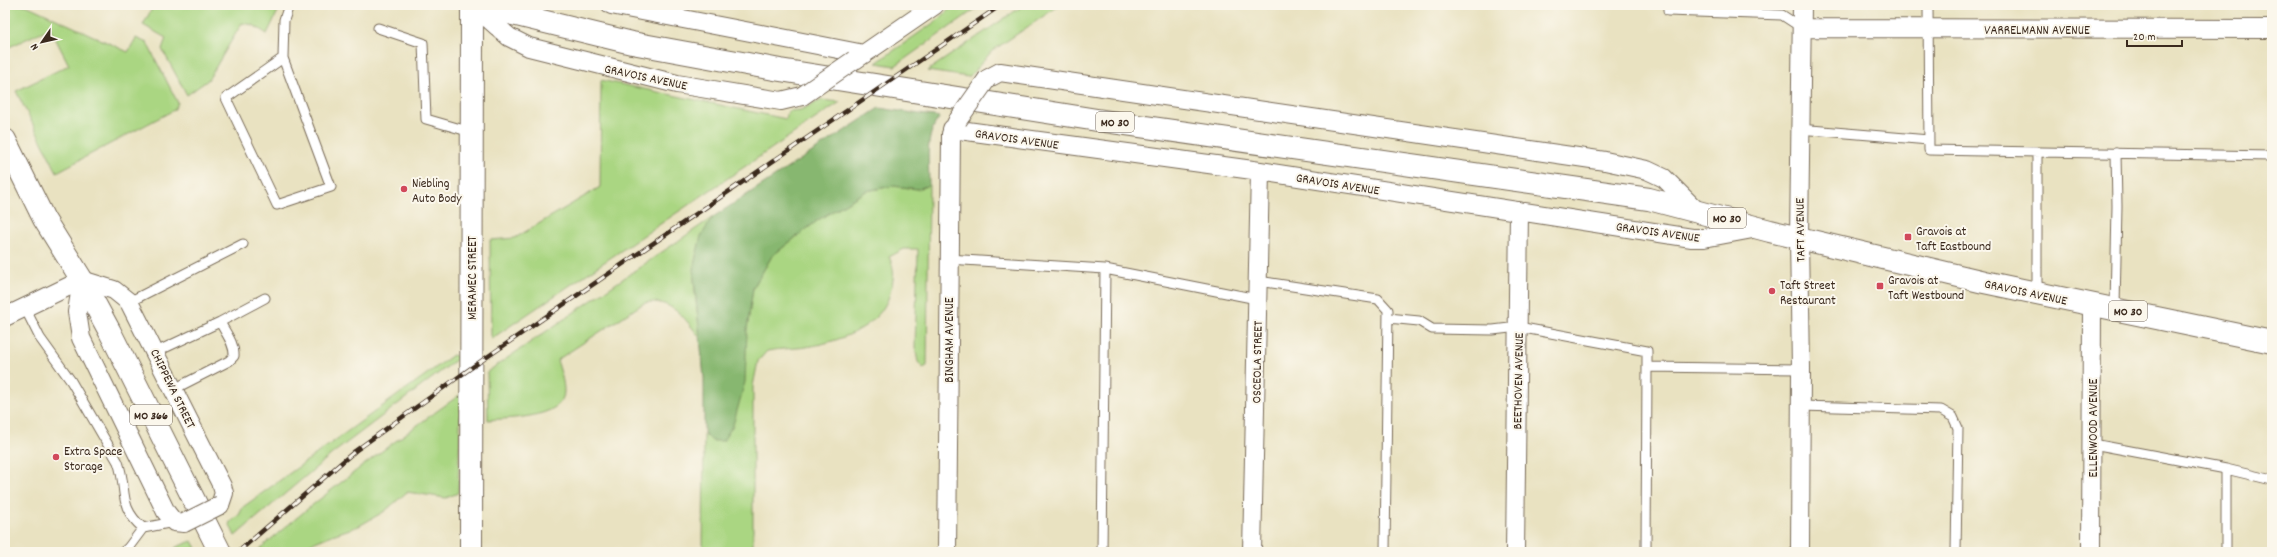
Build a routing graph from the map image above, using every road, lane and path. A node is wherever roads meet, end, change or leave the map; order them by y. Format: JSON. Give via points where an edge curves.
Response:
{"nodes":[{"id":1,"x":289,"y":5,"type":"edge"},
{"id":2,"x":474,"y":5,"type":"edge"},
{"id":3,"x":611,"y":5,"type":"edge"},
{"id":4,"x":935,"y":5,"type":"edge"},
{"id":5,"x":1668,"y":5,"type":"edge"},
{"id":6,"x":1802,"y":5,"type":"edge"},
{"id":7,"x":1928,"y":5,"type":"edge"},
{"id":8,"x":378,"y":28,"type":"dead end"},
{"id":9,"x":1802,"y":28,"type":"junction"},
{"id":10,"x":2272,"y":29,"type":"edge"},
{"id":11,"x":1928,"y":30,"type":"junction"},
{"id":12,"x":859,"y":57,"type":"junction"},
{"id":13,"x":283,"y":58,"type":"junction"},
{"id":14,"x":955,"y":124,"type":"junction"},
{"id":15,"x":1799,"y":129,"type":"junction"},
{"id":16,"x":471,"y":132,"type":"junction"},
{"id":17,"x":1929,"y":140,"type":"junction"},
{"id":18,"x":7,"y":147,"type":"edge"},
{"id":19,"x":2037,"y":152,"type":"junction"},
{"id":20,"x":2116,"y":153,"type":"junction"},
{"id":21,"x":2272,"y":156,"type":"edge"},
{"id":22,"x":1260,"y":171,"type":"junction"},
{"id":23,"x":1696,"y":210,"type":"junction"},
{"id":24,"x":1519,"y":211,"type":"junction"},
{"id":25,"x":1759,"y":228,"type":"junction"},
{"id":26,"x":1799,"y":238,"type":"junction"},
{"id":27,"x":243,"y":244,"type":"dead end"},
{"id":28,"x":948,"y":259,"type":"junction"},
{"id":29,"x":1104,"y":269,"type":"junction"},
{"id":30,"x":82,"y":280,"type":"junction"},
{"id":31,"x":1258,"y":281,"type":"junction"},
{"id":32,"x":2037,"y":293,"type":"junction"},
{"id":33,"x":265,"y":298,"type":"dead end"},
{"id":34,"x":1257,"y":299,"type":"junction"},
{"id":35,"x":129,"y":302,"type":"junction"},
{"id":36,"x":2092,"y":304,"type":"junction"},
{"id":37,"x":25,"y":308,"type":"junction"},
{"id":38,"x":2115,"y":308,"type":"junction"},
{"id":39,"x":5,"y":317,"type":"edge"},
{"id":40,"x":1388,"y":318,"type":"junction"},
{"id":41,"x":220,"y":322,"type":"junction"},
{"id":42,"x":1518,"y":326,"type":"junction"},
{"id":43,"x":2272,"y":342,"type":"edge"},
{"id":44,"x":156,"y":352,"type":"junction"},
{"id":45,"x":1647,"y":367,"type":"junction"},
{"id":46,"x":1801,"y":368,"type":"junction"},
{"id":47,"x":174,"y":389,"type":"junction"},
{"id":48,"x":1801,"y":406,"type":"junction"},
{"id":49,"x":2092,"y":444,"type":"junction"},
{"id":50,"x":2226,"y":469,"type":"junction"},
{"id":51,"x":2272,"y":480,"type":"edge"},
{"id":52,"x":179,"y":522,"type":"junction"},
{"id":53,"x":143,"y":528,"type":"junction"},
{"id":54,"x":123,"y":552,"type":"edge"},
{"id":55,"x":220,"y":552,"type":"edge"},
{"id":56,"x":471,"y":552,"type":"edge"},
{"id":57,"x":947,"y":552,"type":"edge"},
{"id":58,"x":1102,"y":552,"type":"edge"},
{"id":59,"x":1252,"y":552,"type":"edge"},
{"id":60,"x":1385,"y":552,"type":"edge"},
{"id":61,"x":1515,"y":552,"type":"edge"},
{"id":62,"x":1646,"y":552,"type":"edge"},
{"id":63,"x":1800,"y":552,"type":"edge"},
{"id":64,"x":1956,"y":552,"type":"edge"},
{"id":65,"x":2091,"y":552,"type":"edge"},
{"id":66,"x":2226,"y":552,"type":"edge"}],
"edges":[{"from":1,"to":13,"type":"lane","via":[[284,20]]},
{"from":2,"to":12,"type":"street","name":"GRAVOIS AVENUE","bridge":true,"via":[[508,37],[529,47],[677,84],[781,101],[802,96]]},
{"from":2,"to":16,"type":"main road","name":"MERAMEC STREET"},
{"from":2,"to":23,"type":"main road","name":"GRAVOIS AVENUE","number":"MO 30","via":[[611,38],[780,70],[1097,120],[1650,199]]},
{"from":3,"to":12,"type":"street"},
{"from":4,"to":12,"type":"street"},
{"from":5,"to":9,"type":"lane","via":[[1668,11],[1782,15]]},
{"from":6,"to":9,"type":"street","name":"TAFT AVENUE"},
{"from":7,"to":11,"type":"lane"},
{"from":8,"to":16,"type":"lane","via":[[423,43],[426,119]]},
{"from":9,"to":11,"type":"street","name":"VARRELMANN AVENUE"},
{"from":9,"to":15,"type":"street","name":"TAFT AVENUE"},
{"from":10,"to":11,"type":"street","name":"VARRELMANN AVENUE"},
{"from":11,"to":17,"type":"lane"},
{"from":13,"to":13,"type":"lane","via":[[331,187],[277,205],[226,98]]},
{"from":14,"to":22,"type":"street","name":"GRAVOIS AVENUE"},
{"from":14,"to":23,"type":"street","name":"GRAVOIS AVENUE","bridge":true,"via":[[987,80],[1000,72],[1605,161],[1647,170],[1664,178]]},
{"from":14,"to":28,"type":"street","name":"BINGHAM AVENUE"},
{"from":15,"to":17,"type":"lane"},
{"from":15,"to":26,"type":"street","name":"TAFT AVENUE"},
{"from":16,"to":56,"type":"main road","name":"MERAMEC STREET"},
{"from":17,"to":19,"type":"lane","via":[[1929,150]]},
{"from":18,"to":30,"type":"main road","number":"MO 366","via":[[44,219]]},
{"from":19,"to":20,"type":"lane"},
{"from":19,"to":32,"type":"lane"},
{"from":20,"to":21,"type":"lane"},
{"from":20,"to":38,"type":"lane"},
{"from":22,"to":24,"type":"street","name":"GRAVOIS AVENUE"},
{"from":22,"to":31,"type":"street","name":"OSCEOLA STREET"},
{"from":23,"to":25,"type":"main road","name":"GRAVOIS AVENUE","number":"MO 30"},
{"from":24,"to":25,"type":"street","name":"GRAVOIS AVENUE","via":[[1692,238]]},
{"from":24,"to":42,"type":"street","name":"BEETHOVEN AVENUE"},
{"from":25,"to":26,"type":"main road","name":"GRAVOIS AVENUE","number":"MO 30"},
{"from":26,"to":32,"type":"main road","name":"GRAVOIS AVENUE","number":"MO 30"},
{"from":26,"to":46,"type":"street","name":"TAFT AVENUE"},
{"from":27,"to":35,"type":"lane"},
{"from":28,"to":29,"type":"lane"},
{"from":28,"to":57,"type":"street","name":"BINGHAM AVENUE"},
{"from":29,"to":34,"type":"lane"},
{"from":29,"to":58,"type":"lane"},
{"from":30,"to":35,"type":"street","name":"CHIPPEWA STREET","via":[[114,290]]},
{"from":30,"to":37,"type":"street"},
{"from":30,"to":52,"type":"street","via":[[77,312],[81,338],[166,512]]},
{"from":30,"to":55,"type":"main road","number":"MO 366"},
{"from":31,"to":34,"type":"street","name":"OSCEOLA STREET"},
{"from":31,"to":40,"type":"lane","via":[[1378,300],[1388,310]]},
{"from":32,"to":36,"type":"main road","name":"GRAVOIS AVENUE","number":"MO 30"},
{"from":33,"to":41,"type":"lane"},
{"from":34,"to":59,"type":"street","name":"OSCEOLA STREET"},
{"from":35,"to":44,"type":"street","name":"CHIPPEWA STREET"},
{"from":36,"to":38,"type":"main road","name":"GRAVOIS AVENUE","number":"MO 30"},
{"from":36,"to":49,"type":"street","name":"ELLENWOOD AVENUE"},
{"from":37,"to":39,"type":"street"},
{"from":37,"to":53,"type":"lane","via":[[40,338],[71,381],[114,455],[122,473],[123,497],[131,518]]},
{"from":38,"to":43,"type":"main road","name":"GRAVOIS AVENUE","number":"MO 30"},
{"from":40,"to":42,"type":"lane","via":[[1419,321],[1432,328],[1493,330]]},
{"from":40,"to":60,"type":"lane"},
{"from":41,"to":44,"type":"lane"},
{"from":41,"to":47,"type":"lane","via":[[234,350],[234,356],[219,367]]},
{"from":42,"to":45,"type":"lane","via":[[1647,351]]},
{"from":42,"to":61,"type":"street","name":"BEETHOVEN AVENUE"},
{"from":44,"to":47,"type":"street","name":"CHIPPEWA STREET"},
{"from":45,"to":46,"type":"lane"},
{"from":45,"to":62,"type":"lane"},
{"from":46,"to":48,"type":"street","name":"TAFT AVENUE"},
{"from":47,"to":52,"type":"street","name":"CHIPPEWA STREET","bridge":true,"via":[[224,493],[220,505]]},
{"from":48,"to":63,"type":"street","name":"TAFT AVENUE"},
{"from":48,"to":64,"type":"lane","via":[[1940,410],[1953,417],[1958,428]]},
{"from":49,"to":50,"type":"lane"},
{"from":49,"to":65,"type":"street","name":"ELLENWOOD AVENUE"},
{"from":50,"to":51,"type":"lane"},
{"from":50,"to":66,"type":"lane"},
{"from":52,"to":53,"type":"lane"},
{"from":53,"to":54,"type":"lane"}]}
